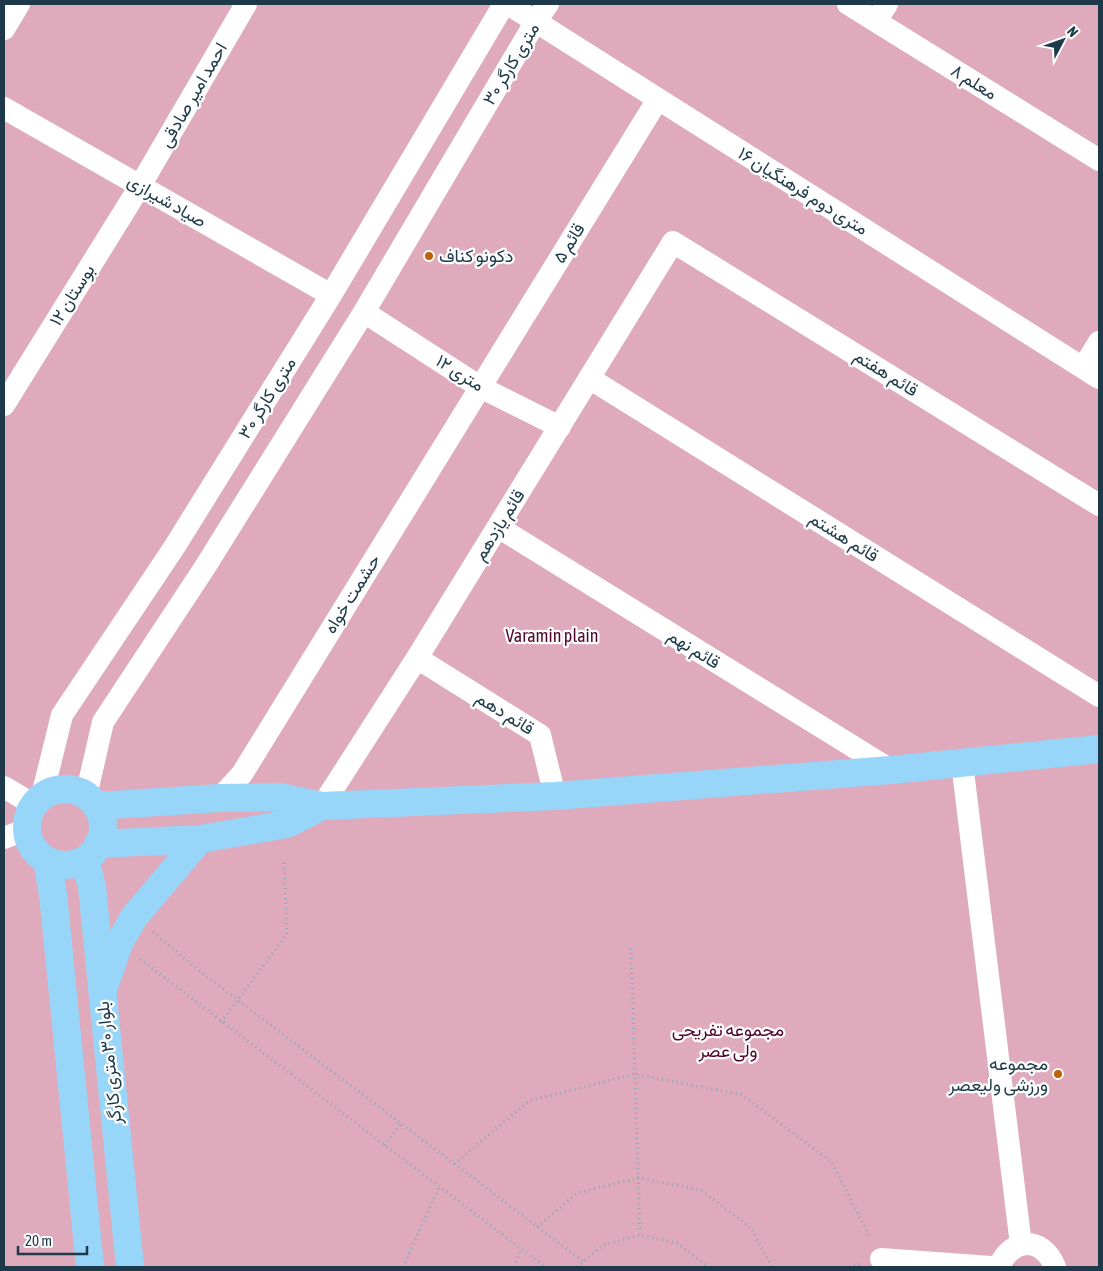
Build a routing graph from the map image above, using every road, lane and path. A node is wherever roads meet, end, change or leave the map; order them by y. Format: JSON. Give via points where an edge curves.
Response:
{"nodes":[{"id":1,"x":19,"y":4,"type":"edge"},
{"id":2,"x":246,"y":4,"type":"edge"},
{"id":3,"x":506,"y":4,"type":"edge"},
{"id":4,"x":848,"y":4,"type":"edge"},
{"id":5,"x":542,"y":12,"type":"edge"},
{"id":6,"x":882,"y":12,"type":"edge"},
{"id":7,"x":4,"y":28,"type":"edge"},
{"id":8,"x":658,"y":99,"type":"junction"},
{"id":9,"x":4,"y":108,"type":"edge"},
{"id":10,"x":1099,"y":160,"type":"edge"},
{"id":11,"x":140,"y":186,"type":"junction"},
{"id":12,"x":673,"y":242,"type":"joint"},
{"id":13,"x":331,"y":295,"type":"junction"},
{"id":14,"x":364,"y":312,"type":"junction"},
{"id":15,"x":1099,"y":342,"type":"edge"},
{"id":16,"x":1091,"y":373,"type":"edge"},
{"id":17,"x":589,"y":378,"type":"junction"},
{"id":18,"x":480,"y":387,"type":"junction"},
{"id":19,"x":4,"y":405,"type":"edge"},
{"id":20,"x":560,"y":427,"type":"junction"},
{"id":21,"x":1099,"y":505,"type":"edge"},
{"id":22,"x":498,"y":527,"type":"junction"},
{"id":23,"x":175,"y":546,"type":"junction"},
{"id":24,"x":205,"y":566,"type":"junction"},
{"id":25,"x":417,"y":658,"type":"junction"},
{"id":26,"x":1099,"y":696,"type":"edge"},
{"id":27,"x":1099,"y":749,"type":"edge"},
{"id":28,"x":962,"y":763,"type":"junction"},
{"id":29,"x":891,"y":770,"type":"junction"},
{"id":30,"x":4,"y":787,"type":"edge"},
{"id":31,"x":555,"y":796,"type":"junction"},
{"id":32,"x":220,"y":798,"type":"junction"},
{"id":33,"x":92,"y":801,"type":"junction"},
{"id":34,"x":322,"y":806,"type":"junction"},
{"id":35,"x":27,"y":817,"type":"edge"},
{"id":36,"x":200,"y":839,"type":"junction"},
{"id":37,"x":92,"y":852,"type":"junction"},
{"id":38,"x":47,"y":860,"type":"junction"},
{"id":39,"x":284,"y":860,"type":"dead end"},
{"id":40,"x":134,"y":917,"type":"junction"},
{"id":41,"x":119,"y":943,"type":"junction"},
{"id":42,"x":631,"y":948,"type":"dead end"},
{"id":43,"x":102,"y":992,"type":"junction"},
{"id":44,"x":238,"y":1000,"type":"junction"},
{"id":45,"x":222,"y":1022,"type":"junction"},
{"id":46,"x":635,"y":1074,"type":"junction"},
{"id":47,"x":401,"y":1124,"type":"junction"},
{"id":48,"x":384,"y":1145,"type":"junction"},
{"id":49,"x":454,"y":1164,"type":"junction"},
{"id":50,"x":638,"y":1178,"type":"junction"},
{"id":51,"x":439,"y":1187,"type":"junction"},
{"id":52,"x":537,"y":1227,"type":"junction"},
{"id":53,"x":640,"y":1236,"type":"junction"},
{"id":54,"x":1021,"y":1245,"type":"junction"},
{"id":55,"x":521,"y":1249,"type":"junction"},
{"id":56,"x":881,"y":1259,"type":"joint"},
{"id":57,"x":584,"y":1262,"type":"junction"},
{"id":58,"x":90,"y":1267,"type":"edge"},
{"id":59,"x":130,"y":1267,"type":"edge"},
{"id":60,"x":403,"y":1267,"type":"edge"},
{"id":61,"x":514,"y":1267,"type":"edge"},
{"id":62,"x":545,"y":1267,"type":"edge"},
{"id":63,"x":577,"y":1267,"type":"edge"},
{"id":64,"x":708,"y":1267,"type":"edge"},
{"id":65,"x":772,"y":1267,"type":"edge"},
{"id":66,"x":991,"y":1267,"type":"edge"},
{"id":67,"x":999,"y":1267,"type":"edge"},
{"id":68,"x":1055,"y":1267,"type":"edge"}],
"edges":[{"from":1,"to":7,"type":"street"},
{"from":2,"to":11,"type":"street","name":"احمد امیر صادقی"},
{"from":3,"to":5,"type":"street","name":"۱۶ متری دوم فرهنگیان"},
{"from":3,"to":13,"type":"street","name":"۳۰ متری کارگر"},
{"from":4,"to":6,"type":"street","name":"معلم ۸"},
{"from":5,"to":8,"type":"street","name":"۱۶ متری دوم فرهنگیان"},
{"from":5,"to":14,"type":"street","name":"۳۰ متری کارگر"},
{"from":6,"to":10,"type":"street","name":"معلم ۸"},
{"from":8,"to":16,"type":"street","name":"۱۶ متری دوم فرهنگیان"},
{"from":8,"to":18,"type":"street","name":"قائم ۵"},
{"from":9,"to":11,"type":"street","name":"صیاد شیرازی"},
{"from":11,"to":13,"type":"street","name":"صیاد شیرازی"},
{"from":11,"to":19,"type":"street","name":"بوستان ۱۲"},
{"from":12,"to":17,"type":"street","name":"قائم یازدهم"},
{"from":12,"to":21,"type":"street","name":"قائم هفتم"},
{"from":13,"to":23,"type":"street","name":"۳۰ متری کارگر"},
{"from":14,"to":18,"type":"street","name":"۱۲ متری"},
{"from":14,"to":24,"type":"street","name":"۳۰ متری کارگر"},
{"from":15,"to":16,"type":"street"},
{"from":17,"to":20,"type":"street","name":"قائم یازدهم"},
{"from":17,"to":26,"type":"street","name":"قائم هشتم"},
{"from":18,"to":20,"type":"street","name":"۱۲ متری"},
{"from":18,"to":32,"type":"street","name":"حشمت خواه","via":[[242,774]]},
{"from":20,"to":22,"type":"street","name":"قائم یازدهم"},
{"from":22,"to":25,"type":"street","name":"قائم یازدهم"},
{"from":22,"to":29,"type":"street","name":"قائم نهم"},
{"from":23,"to":24,"type":"street"},
{"from":23,"to":35,"type":"street","name":"۳۰ متری کارگر","via":[[62,715]]},
{"from":24,"to":33,"type":"street","name":"۳۰ متری کارگر","via":[[103,722]]},
{"from":25,"to":31,"type":"street","name":"قائم دهم","via":[[540,734]]},
{"from":25,"to":34,"type":"street","name":"قائم یازدهم"},
{"from":27,"to":28,"type":"main road"},
{"from":28,"to":29,"type":"main road"},
{"from":28,"to":54,"type":"street"},
{"from":29,"to":31,"type":"main road"},
{"from":30,"to":35,"type":"street"},
{"from":31,"to":34,"type":"main road"},
{"from":32,"to":33,"type":"main road"},
{"from":32,"to":34,"type":"main road","via":[[280,797]]},
{"from":33,"to":35,"type":"main road","via":[[69,789],[50,792]]},
{"from":33,"to":37,"type":"main road","via":[[101,815],[102,835]]},
{"from":34,"to":36,"type":"main road","via":[[287,824]]},
{"from":35,"to":38,"type":"main road","via":[[33,847]]},
{"from":36,"to":37,"type":"main road"},
{"from":36,"to":40,"type":"main road"},
{"from":37,"to":38,"type":"main road","via":[[66,865]]},
{"from":37,"to":43,"type":"main road","name":"بلوار ۳۰ متری کارگر"},
{"from":38,"to":58,"type":"main road"},
{"from":39,"to":44,"type":"path","via":[[287,934]]},
{"from":40,"to":41,"type":"main road"},
{"from":40,"to":44,"type":"path"},
{"from":41,"to":43,"type":"main road"},
{"from":41,"to":45,"type":"path"},
{"from":42,"to":46,"type":"path"},
{"from":43,"to":59,"type":"main road","name":"بلوار ۳۰ متری کارگر"},
{"from":44,"to":45,"type":"path"},
{"from":44,"to":47,"type":"path"},
{"from":45,"to":48,"type":"path"},
{"from":46,"to":49,"type":"path","via":[[529,1101]]},
{"from":46,"to":50,"type":"path"},
{"from":46,"to":56,"type":"path","via":[[743,1095],[831,1162]]},
{"from":47,"to":48,"type":"path"},
{"from":47,"to":49,"type":"path"},
{"from":48,"to":51,"type":"path"},
{"from":49,"to":52,"type":"path"},
{"from":50,"to":52,"type":"path","via":[[577,1193]]},
{"from":50,"to":53,"type":"path"},
{"from":50,"to":65,"type":"path","via":[[700,1190],[752,1228]]},
{"from":51,"to":55,"type":"path"},
{"from":51,"to":60,"type":"path"},
{"from":52,"to":57,"type":"path"},
{"from":53,"to":57,"type":"path","via":[[604,1245]]},
{"from":53,"to":64,"type":"path","via":[[677,1243]]},
{"from":54,"to":67,"type":"street","via":[[1010,1249]]},
{"from":54,"to":68,"type":"street","via":[[1032,1244],[1042,1249],[1051,1257]]},
{"from":55,"to":61,"type":"path"},
{"from":55,"to":62,"type":"path"},
{"from":56,"to":66,"type":"street"},
{"from":57,"to":63,"type":"path"}]}
